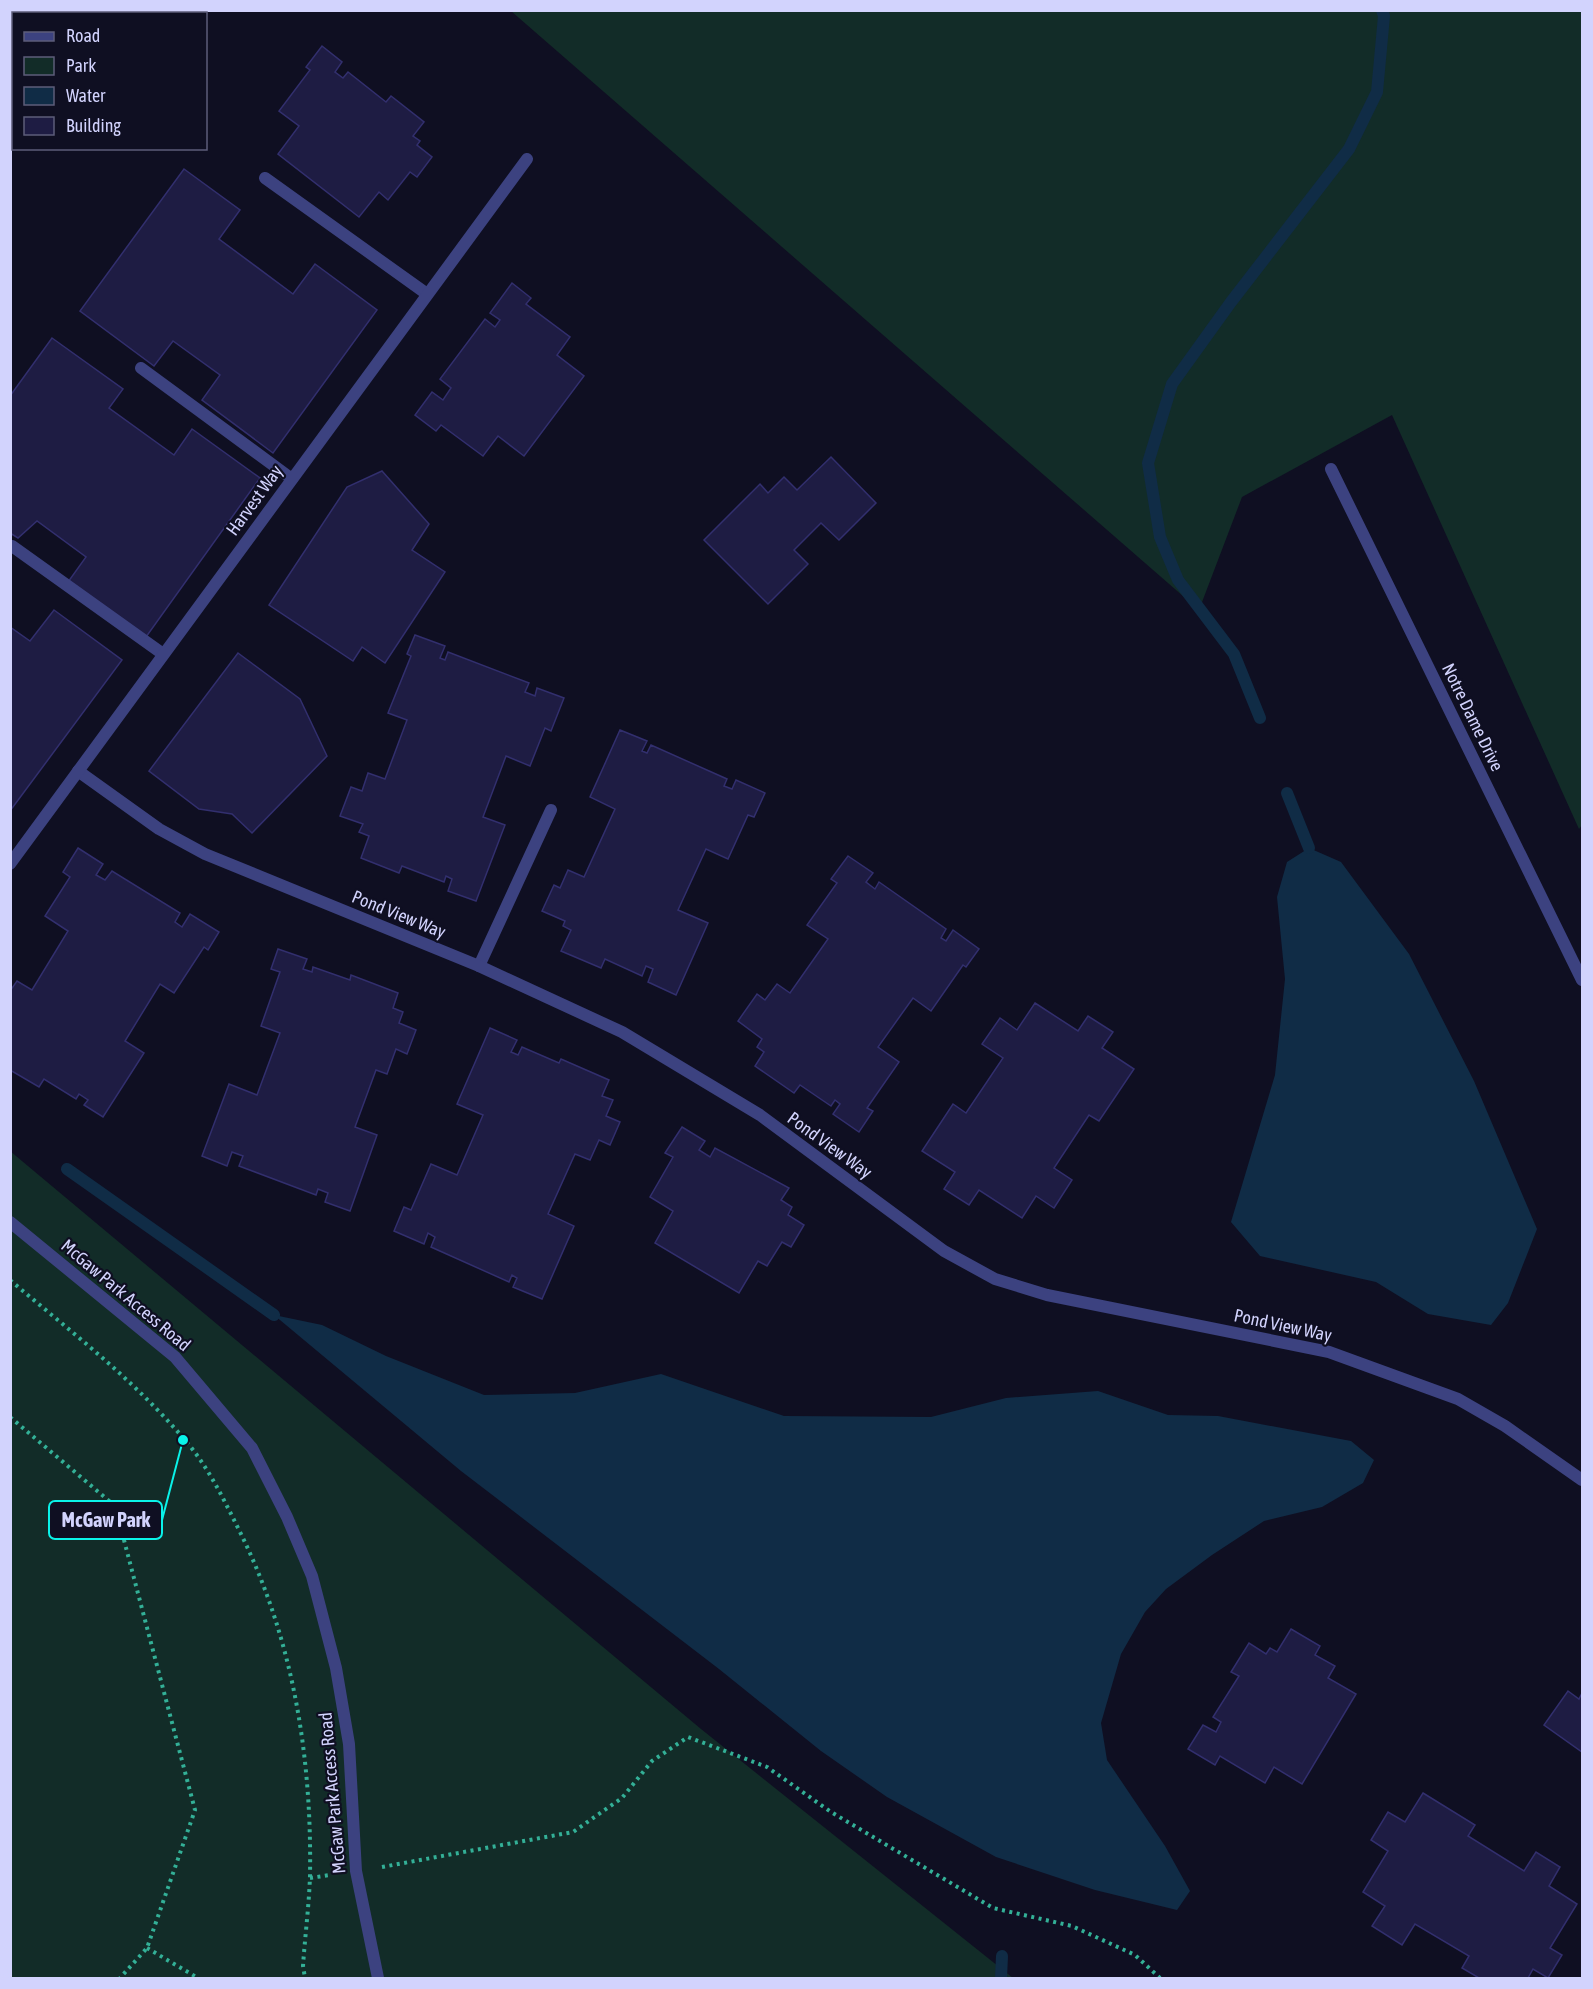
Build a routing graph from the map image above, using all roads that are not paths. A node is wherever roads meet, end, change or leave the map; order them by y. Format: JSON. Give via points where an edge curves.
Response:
{"nodes":[{"id":1,"x":527,"y":159,"type":"dead end"},
{"id":2,"x":265,"y":178,"type":"dead end"},
{"id":3,"x":427,"y":294,"type":"junction"},
{"id":4,"x":141,"y":368,"type":"dead end"},
{"id":5,"x":1331,"y":469,"type":"dead end"},
{"id":6,"x":292,"y":479,"type":"junction"},
{"id":7,"x":12,"y":546,"type":"edge"},
{"id":8,"x":163,"y":654,"type":"junction"},
{"id":9,"x":78,"y":771,"type":"junction"},
{"id":10,"x":551,"y":810,"type":"dead end"},
{"id":11,"x":10,"y":864,"type":"edge"},
{"id":12,"x":479,"y":966,"type":"junction"},
{"id":13,"x":1582,"y":980,"type":"edge"},
{"id":14,"x":10,"y":1222,"type":"edge"},
{"id":15,"x":1582,"y":1480,"type":"edge"},
{"id":16,"x":378,"y":1978,"type":"edge"}],
"edges":[{"from":1,"to":3,"type":"street","name":"Harvest Way"},
{"from":2,"to":3,"type":"street"},
{"from":3,"to":6,"type":"street","name":"Harvest Way"},
{"from":4,"to":6,"type":"street"},
{"from":5,"to":13,"type":"street","name":"Notre Dame Drive"},
{"from":6,"to":8,"type":"street","name":"Harvest Way"},
{"from":7,"to":8,"type":"street"},
{"from":8,"to":9,"type":"street","name":"Harvest Way"},
{"from":9,"to":11,"type":"street","name":"Harvest Way"},
{"from":9,"to":12,"type":"street","name":"Pond View Way","via":[[159,829],[205,854]]},
{"from":10,"to":12,"type":"street"},
{"from":12,"to":15,"type":"street","name":"Pond View Way","via":[[622,1032],[691,1073],[760,1115],[944,1251],[995,1279],[1047,1295],[1329,1352],[1458,1399],[1505,1426]]},
{"from":14,"to":16,"type":"street","name":"McGaw Park Access Road","via":[[175,1358],[252,1448],[287,1517],[312,1576],[336,1668],[349,1744],[356,1871]]}]}
